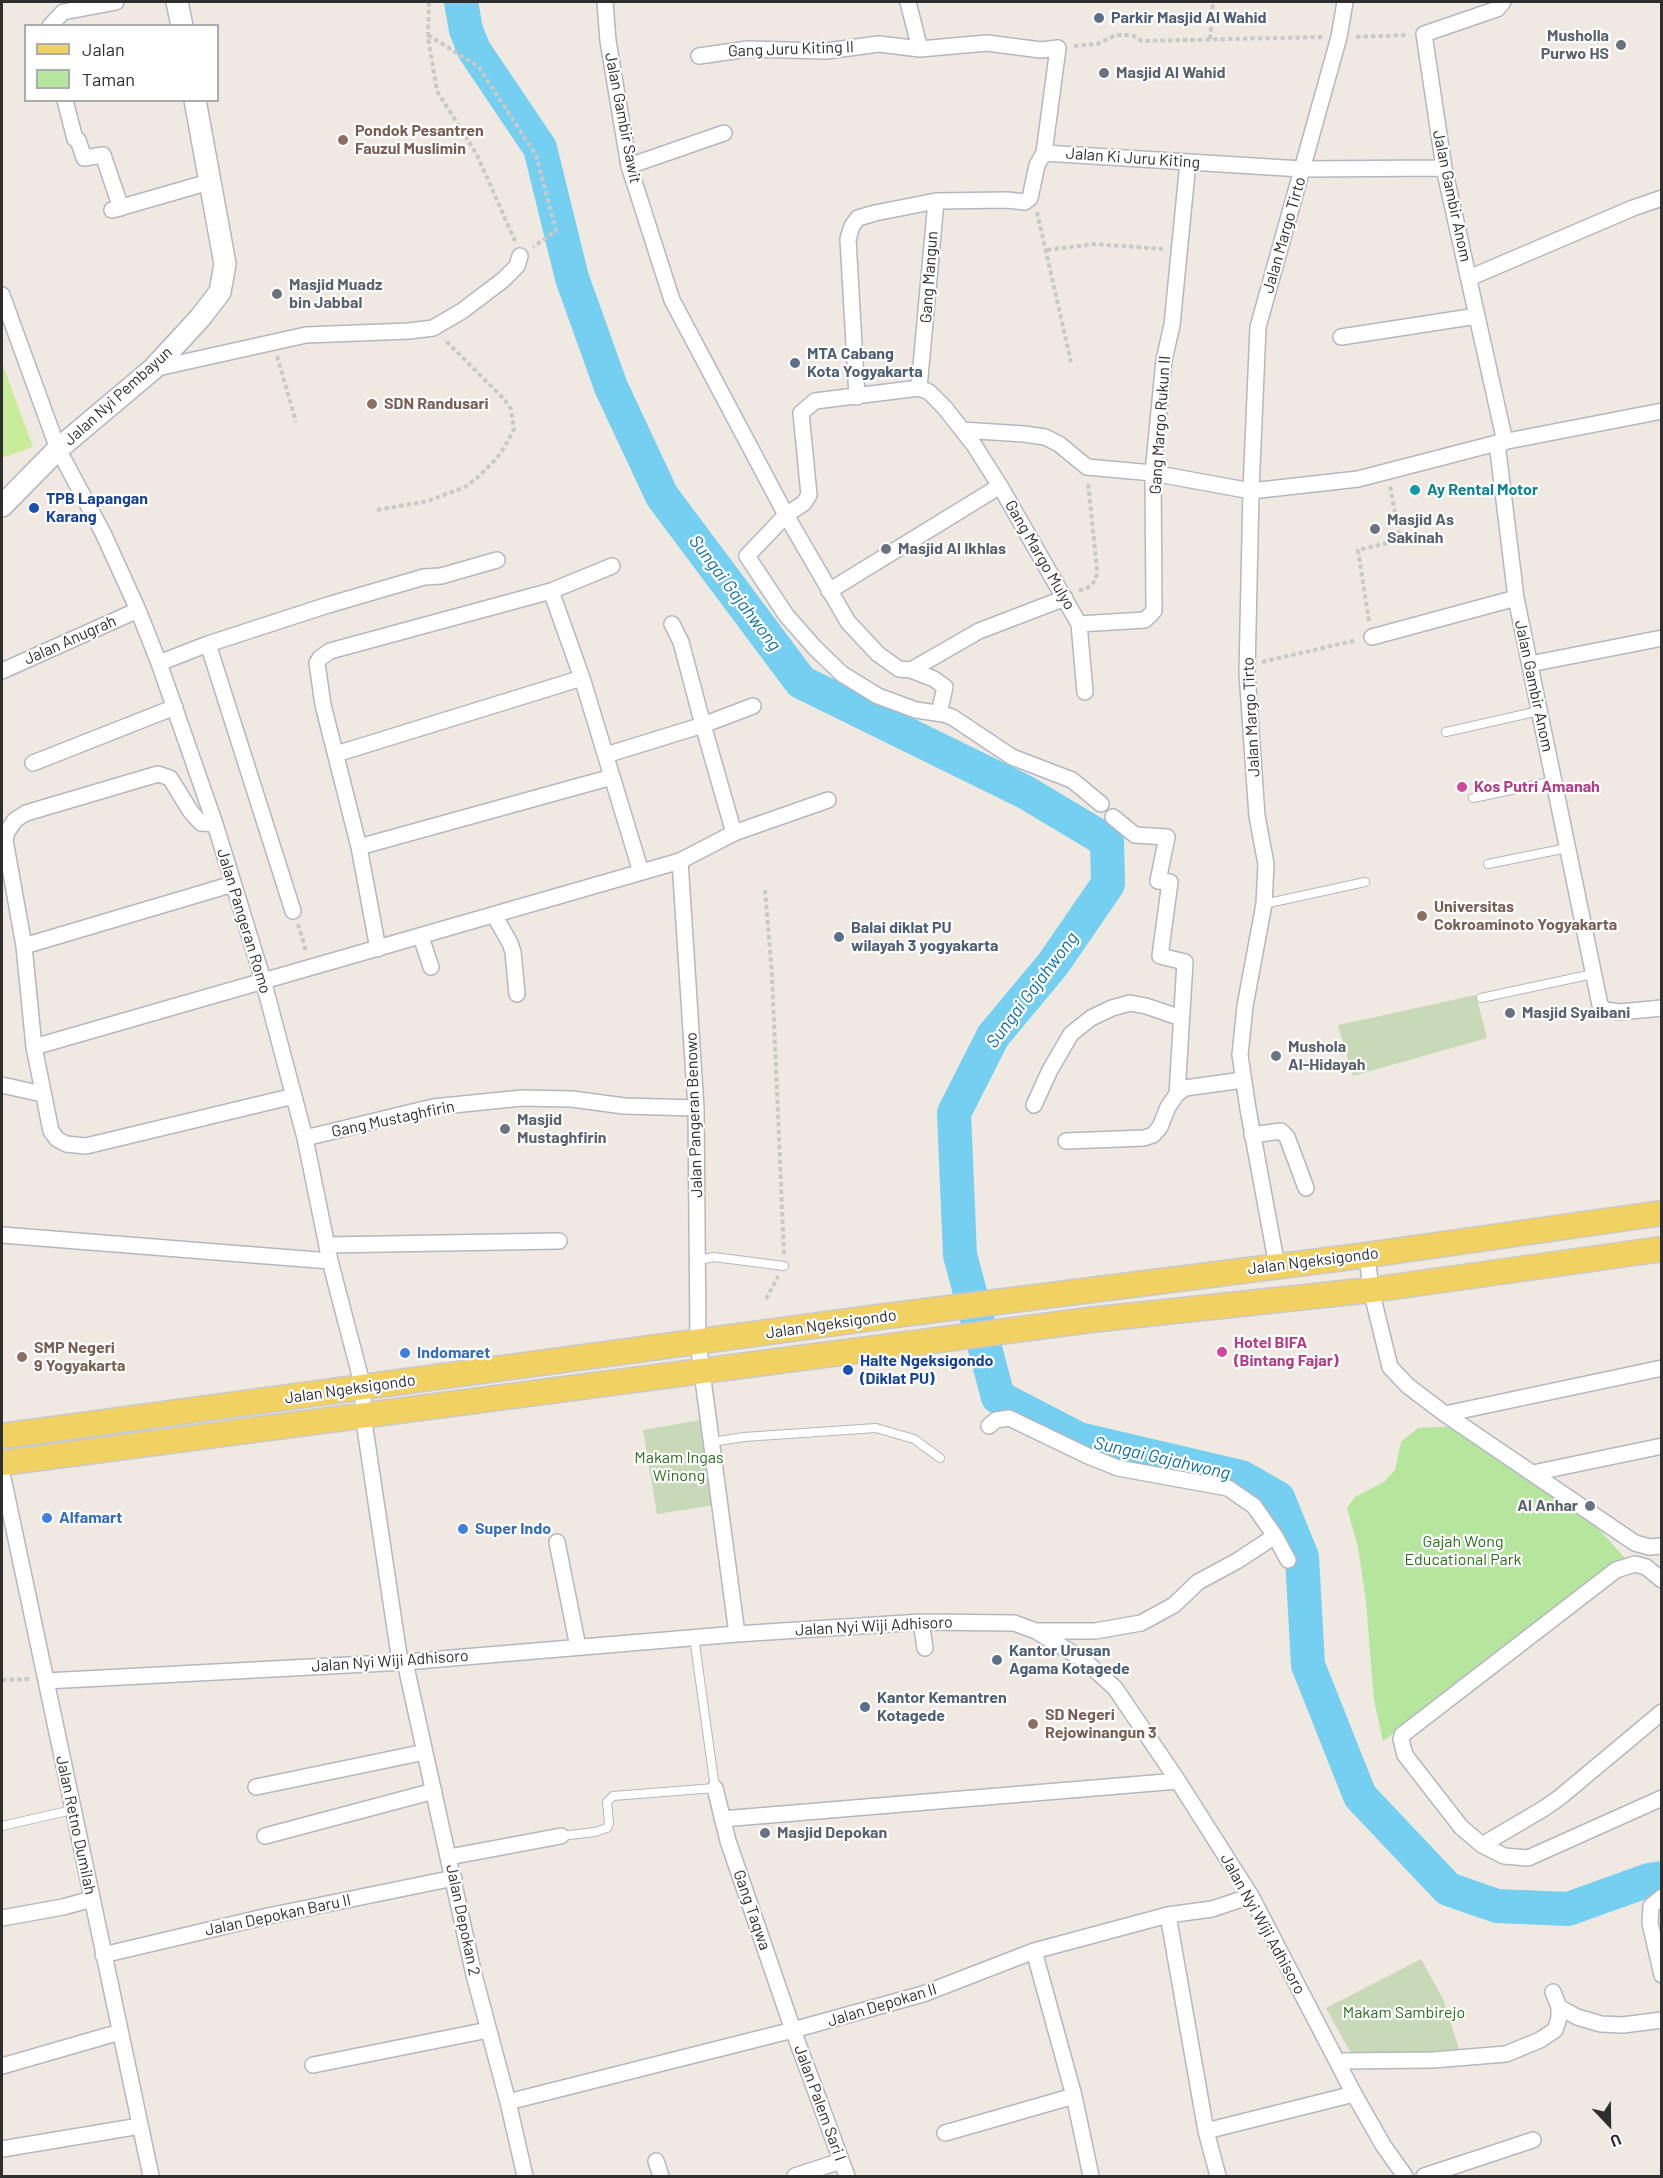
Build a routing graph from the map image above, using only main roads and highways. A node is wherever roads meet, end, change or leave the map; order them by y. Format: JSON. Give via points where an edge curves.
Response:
{"nodes":[{"id":1,"x":1662,"y":1213,"type":"edge"},
{"id":2,"x":1662,"y":1249,"type":"edge"},
{"id":3,"x":2,"y":1437,"type":"edge"},
{"id":4,"x":2,"y":1463,"type":"edge"}],
"edges":[{"from":1,"to":3,"type":"main road","name":"Jalan Ngeksigondo"},
{"from":2,"to":4,"type":"main road","name":"Jalan Ngeksigondo","via":[[1371,1290],[881,1346]]}]}
